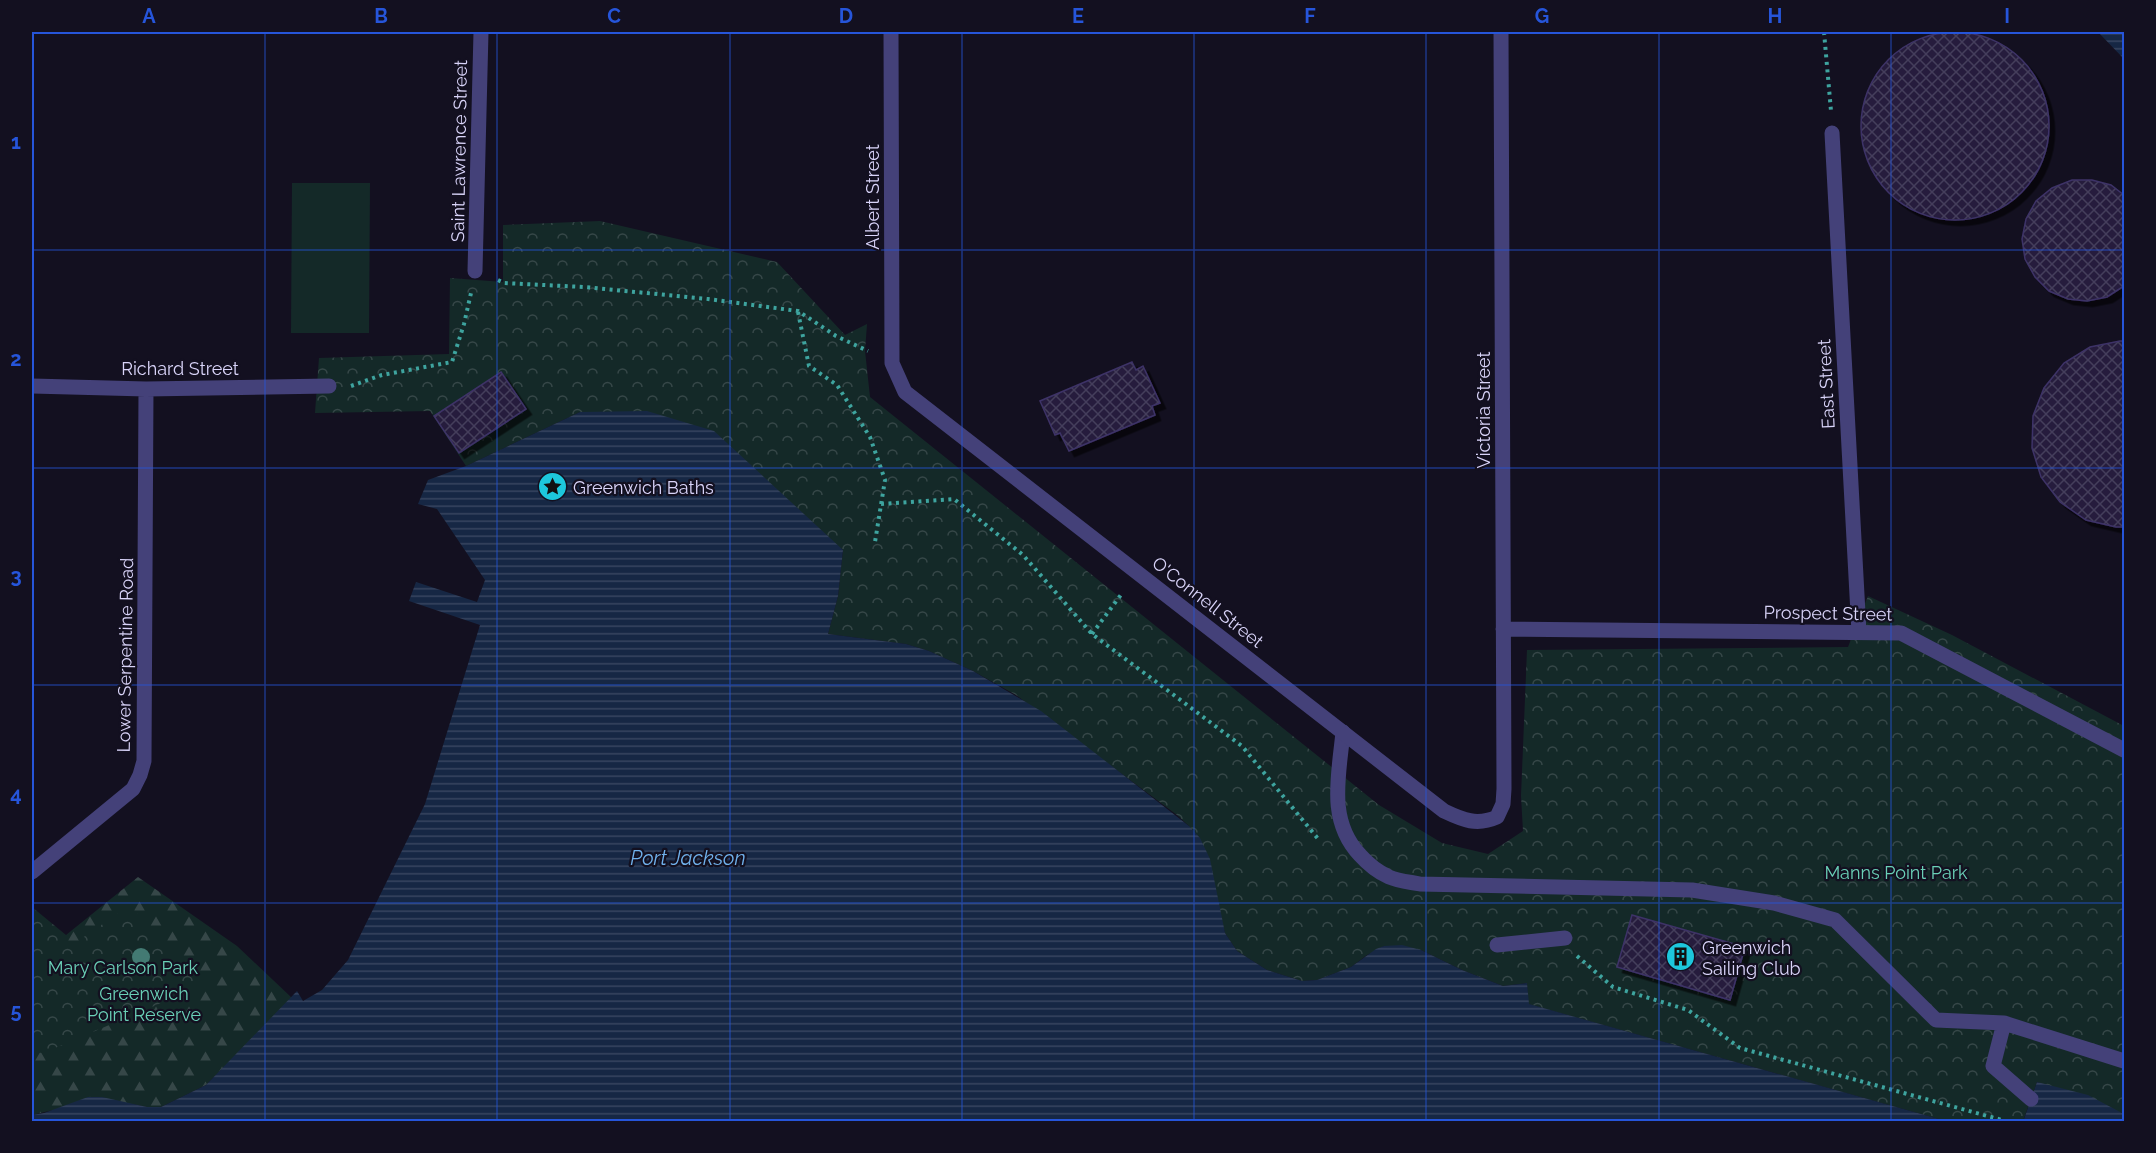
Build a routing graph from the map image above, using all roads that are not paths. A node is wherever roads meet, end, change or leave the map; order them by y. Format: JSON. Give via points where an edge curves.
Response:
{"nodes":[{"id":1,"x":481,"y":32,"type":"edge"},
{"id":2,"x":891,"y":32,"type":"edge"},
{"id":3,"x":1502,"y":32,"type":"edge"},
{"id":4,"x":1832,"y":133,"type":"road end"},
{"id":5,"x":475,"y":272,"type":"road end"},
{"id":6,"x":892,"y":363,"type":"joint"},
{"id":7,"x":32,"y":386,"type":"edge"},
{"id":8,"x":329,"y":387,"type":"road end"},
{"id":9,"x":146,"y":388,"type":"junction"},
{"id":10,"x":1503,"y":629,"type":"junction"},
{"id":11,"x":1859,"y":632,"type":"junction"},
{"id":12,"x":1343,"y":732,"type":"junction"},
{"id":13,"x":2124,"y":750,"type":"edge"},
{"id":14,"x":1503,"y":789,"type":"joint"},
{"id":15,"x":32,"y":872,"type":"edge"},
{"id":16,"x":1565,"y":938,"type":"dead end"},
{"id":17,"x":1497,"y":945,"type":"dead end"},
{"id":18,"x":2004,"y":1023,"type":"junction"},
{"id":19,"x":2124,"y":1061,"type":"edge"},
{"id":20,"x":2031,"y":1099,"type":"dead end"}],
"edges":[{"from":1,"to":5,"type":"street","name":"Saint Lawrence Street"},
{"from":2,"to":6,"type":"street","name":"Albert Street"},
{"from":3,"to":10,"type":"street","name":"Victoria Street"},
{"from":4,"to":11,"type":"street","name":"East Street"},
{"from":6,"to":12,"type":"street","name":"O'Connell Street","via":[[905,392]]},
{"from":7,"to":9,"type":"street","name":"Richard Street"},
{"from":8,"to":9,"type":"street","name":"Richard Street"},
{"from":9,"to":15,"type":"street","name":"Lower Serpentine Road","via":[[144,761],[133,789]]},
{"from":10,"to":11,"type":"street","name":"Prospect Street"},
{"from":10,"to":14,"type":"street","name":"Victoria Street"},
{"from":11,"to":13,"type":"street","name":"Prospect Street","via":[[1901,633]]},
{"from":12,"to":14,"type":"street","name":"O'Connell Street","via":[[1444,811],[1464,820],[1485,823],[1497,817],[1503,804]]},
{"from":12,"to":18,"type":"street","via":[[1336,799],[1339,821],[1350,844],[1368,864],[1389,877],[1420,884],[1692,890],[1774,903],[1835,920],[1936,1020]]},
{"from":16,"to":17,"type":"street"},
{"from":18,"to":19,"type":"street"},
{"from":18,"to":20,"type":"street","via":[[1993,1066]]}]}
